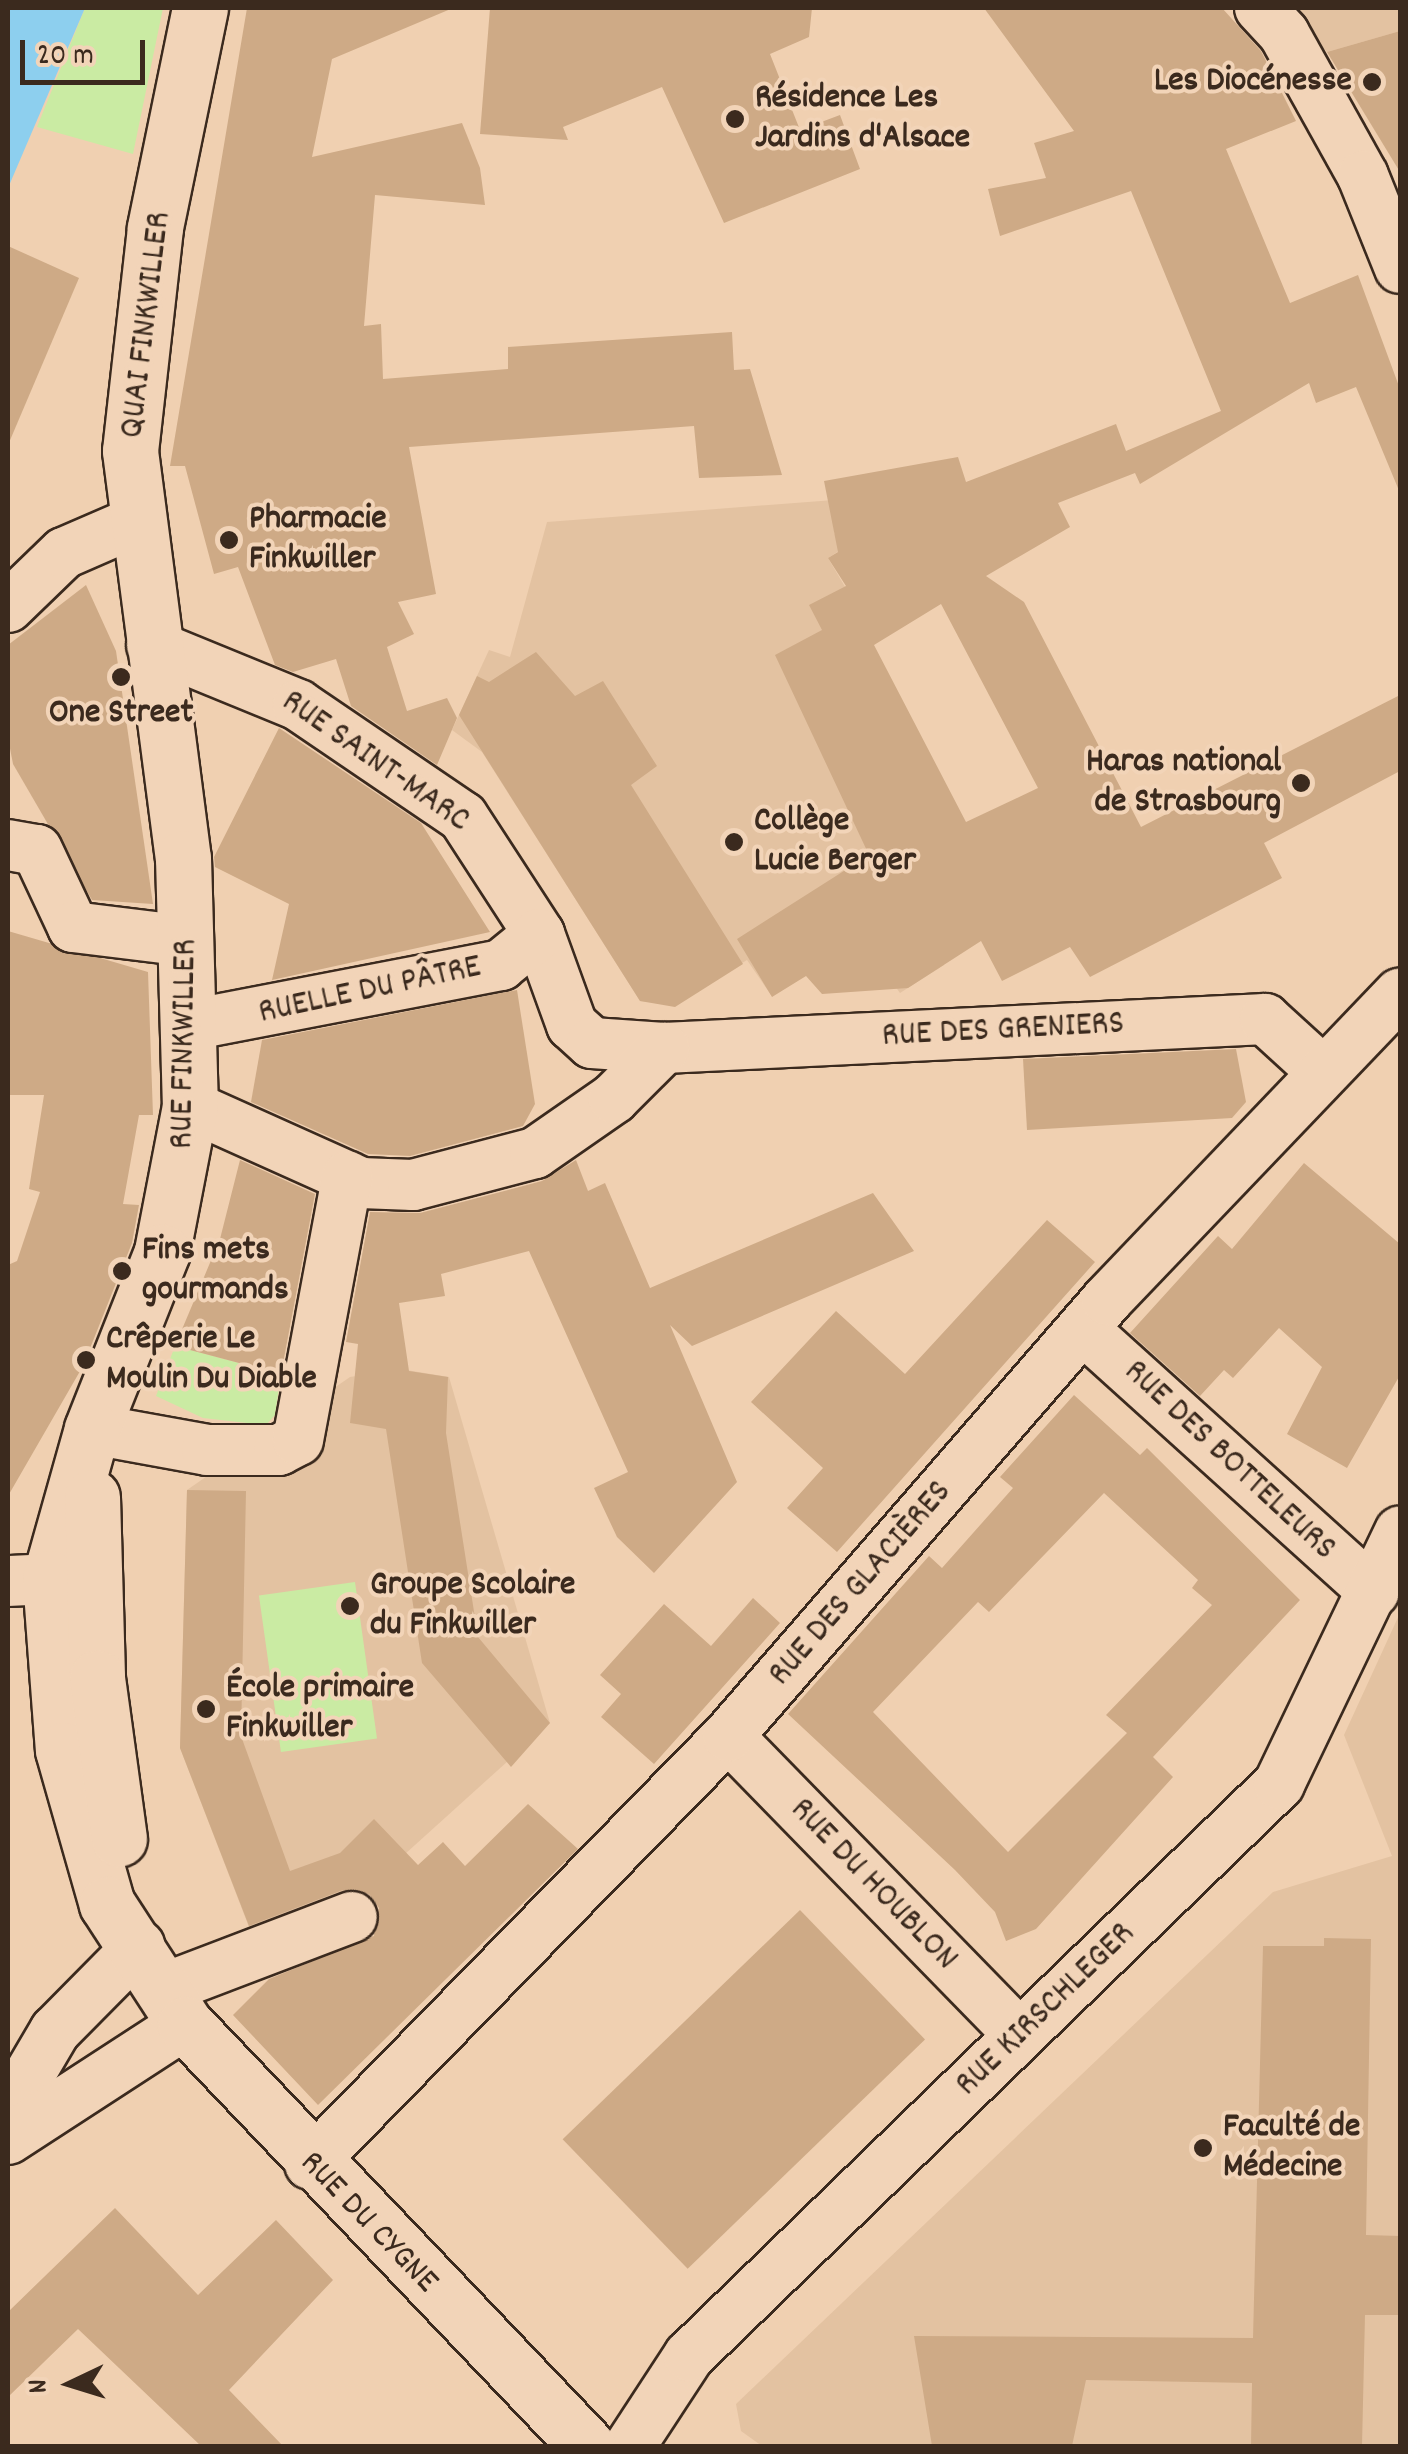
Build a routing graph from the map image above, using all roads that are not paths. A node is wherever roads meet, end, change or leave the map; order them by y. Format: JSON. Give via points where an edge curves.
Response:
{"nodes":[{"id":1,"x":200,"y":8,"type":"edge"},
{"id":2,"x":1260,"y":8,"type":"edge"},
{"id":3,"x":1400,"y":268,"type":"edge"},
{"id":4,"x":133,"y":523,"type":"junction"},
{"id":5,"x":8,"y":607,"type":"edge"},
{"id":6,"x":152,"y":645,"type":"junction"},
{"id":7,"x":8,"y":845,"type":"edge"},
{"id":8,"x":540,"y":934,"type":"junction"},
{"id":9,"x":187,"y":941,"type":"junction"},
{"id":10,"x":1400,"y":993,"type":"edge"},
{"id":11,"x":190,"y":1025,"type":"junction"},
{"id":12,"x":664,"y":1048,"type":"junction"},
{"id":13,"x":1322,"y":1070,"type":"junction"},
{"id":14,"x":190,"y":1106,"type":"junction"},
{"id":15,"x":347,"y":1177,"type":"junction"},
{"id":16,"x":1083,"y":1330,"type":"junction"},
{"id":17,"x":92,"y":1428,"type":"junction"},
{"id":18,"x":1400,"y":1532,"type":"edge"},
{"id":19,"x":50,"y":1579,"type":"edge"},
{"id":20,"x":1374,"y":1592,"type":"junction"},
{"id":21,"x":728,"y":1736,"type":"junction"},
{"id":22,"x":352,"y":1917,"type":"dead end"},
{"id":23,"x":162,"y":1986,"type":"junction"},
{"id":24,"x":1019,"y":2034,"type":"junction"},
{"id":25,"x":8,"y":2111,"type":"edge"},
{"id":26,"x":8,"y":2139,"type":"edge"},
{"id":27,"x":310,"y":2164,"type":"junction"},
{"id":28,"x":587,"y":2446,"type":"edge"},
{"id":29,"x":630,"y":2446,"type":"edge"}],
"edges":[{"from":1,"to":4,"type":"street","name":"QUAI FINKWILLER","via":[[134,368]]},
{"from":2,"to":3,"type":"street","via":[[1284,34],[1363,176]]},
{"from":4,"to":5,"type":"street","via":[[78,543]]},
{"from":4,"to":6,"type":"street","name":"QUAI FINKWILLER"},
{"from":6,"to":8,"type":"street","name":"RUE SAINT-MARC","via":[[298,705],[463,817]]},
{"from":6,"to":9,"type":"street","name":"RUE FINKWILLER","via":[[178,808]]},
{"from":7,"to":9,"type":"street","via":[[36,850],[73,927]]},
{"from":8,"to":11,"type":"street","name":"RUELLE DU PÂTRE","via":[[501,965]]},
{"from":8,"to":12,"type":"street","name":"RUE SAINT-MARC","via":[[580,1036],[610,1047]]},
{"from":9,"to":11,"type":"street","name":"RUE FINKWILLER"},
{"from":10,"to":13,"type":"street","name":"RUE DES GLACIÈRES"},
{"from":11,"to":14,"type":"street","name":"RUE FINKWILLER"},
{"from":12,"to":13,"type":"street","name":"RUE DES GRENIERS","via":[[1264,1019]]},
{"from":12,"to":15,"type":"street","via":[[614,1098],[535,1153],[413,1184]]},
{"from":13,"to":16,"type":"street","name":"RUE DES GLACIÈRES"},
{"from":14,"to":15,"type":"street"},
{"from":14,"to":17,"type":"street","name":"RUE FINKWILLER","via":[[162,1252]]},
{"from":15,"to":17,"type":"street","via":[[298,1440],[279,1450],[207,1450]]},
{"from":16,"to":20,"type":"street","name":"RUE DES BOTTELEURS"},
{"from":16,"to":21,"type":"street","name":"RUE DES GLACIÈRES"},
{"from":17,"to":19,"type":"street","name":"RUE FINKWILLER"},
{"from":18,"to":20,"type":"street","name":"RUE KIRSCHLEGER"},
{"from":19,"to":23,"type":"street"},
{"from":20,"to":24,"type":"street","name":"RUE KIRSCHLEGER","via":[[1279,1784]]},
{"from":21,"to":24,"type":"street","name":"RUE DU HOUBLON"},
{"from":21,"to":27,"type":"street","name":"RUE DES GLACIÈRES"},
{"from":22,"to":23,"type":"street"},
{"from":23,"to":25,"type":"street","via":[[55,2031]]},
{"from":23,"to":26,"type":"street"},
{"from":23,"to":27,"type":"street","name":"RUE DU CYGNE"},
{"from":24,"to":29,"type":"street","name":"RUE KIRSCHLEGER","via":[[689,2356]]},
{"from":27,"to":28,"type":"street","name":"RUE DU CYGNE"}]}
